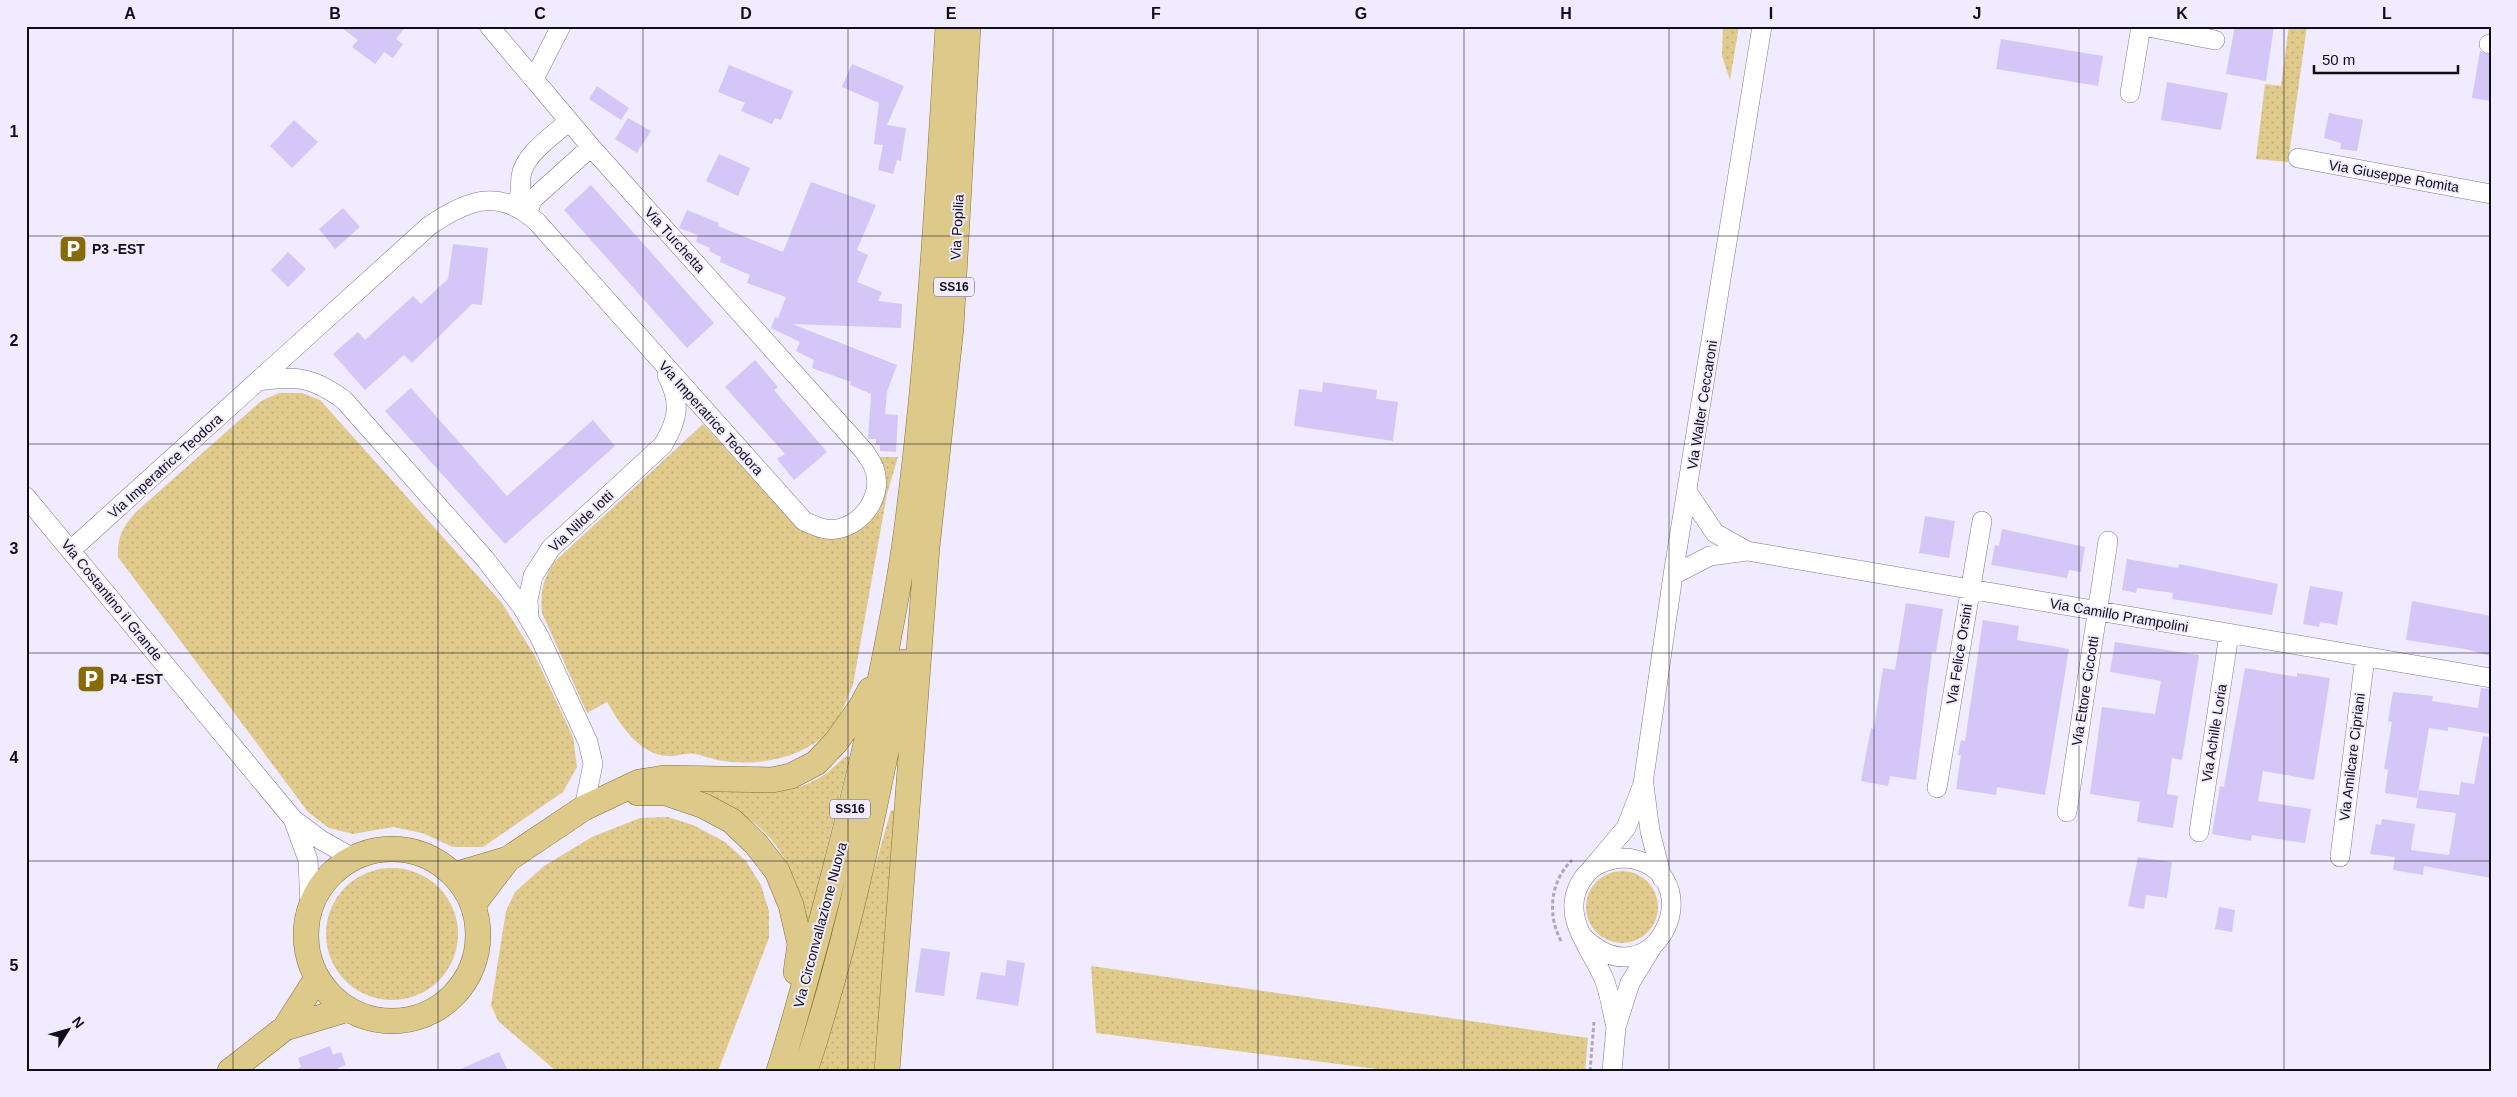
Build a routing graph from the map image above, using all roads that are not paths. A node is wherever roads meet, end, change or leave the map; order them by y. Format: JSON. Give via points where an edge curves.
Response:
{"nodes":[{"id":1,"x":489,"y":26,"type":"edge"},
{"id":2,"x":561,"y":26,"type":"edge"},
{"id":3,"x":948,"y":26,"type":"edge"},
{"id":4,"x":968,"y":26,"type":"edge"},
{"id":5,"x":1762,"y":26,"type":"edge"},
{"id":6,"x":2142,"y":26,"type":"edge"},
{"id":7,"x":2215,"y":40,"type":"dead end"},
{"id":8,"x":534,"y":79,"type":"junction"},
{"id":9,"x":2130,"y":93,"type":"dead end"},
{"id":10,"x":569,"y":121,"type":"junction"},
{"id":11,"x":591,"y":147,"type":"junction"},
{"id":12,"x":2298,"y":158,"type":"dead end"},
{"id":13,"x":2491,"y":194,"type":"edge"},
{"id":14,"x":522,"y":210,"type":"junction"},
{"id":15,"x":661,"y":362,"type":"junction"},
{"id":16,"x":258,"y":382,"type":"junction"},
{"id":17,"x":864,"y":451,"type":"joint"},
{"id":18,"x":1688,"y":494,"type":"junction"},
{"id":19,"x":26,"y":497,"type":"edge"},
{"id":20,"x":1982,"y":521,"type":"dead end"},
{"id":21,"x":2108,"y":541,"type":"dead end"},
{"id":22,"x":916,"y":545,"type":"junction"},
{"id":23,"x":71,"y":550,"type":"junction"},
{"id":24,"x":1747,"y":551,"type":"junction"},
{"id":25,"x":1673,"y":575,"type":"junction"},
{"id":26,"x":1970,"y":589,"type":"junction"},
{"id":27,"x":2098,"y":611,"type":"junction"},
{"id":28,"x":529,"y":620,"type":"junction"},
{"id":29,"x":2229,"y":634,"type":"junction"},
{"id":30,"x":2365,"y":657,"type":"junction"},
{"id":31,"x":883,"y":663,"type":"junction"},
{"id":32,"x":2491,"y":678,"type":"edge"},
{"id":33,"x":1644,"y":784,"type":"junction"},
{"id":34,"x":1937,"y":788,"type":"dead end"},
{"id":35,"x":618,"y":793,"type":"junction"},
{"id":36,"x":584,"y":808,"type":"junction"},
{"id":37,"x":2067,"y":812,"type":"dead end"},
{"id":38,"x":292,"y":819,"type":"junction"},
{"id":39,"x":2199,"y":832,"type":"dead end"},
{"id":40,"x":2340,"y":857,"type":"dead end"},
{"id":41,"x":353,"y":858,"type":"junction"},
{"id":42,"x":508,"y":859,"type":"junction"},
{"id":43,"x":1592,"y":868,"type":"junction"},
{"id":44,"x":454,"y":876,"type":"junction"},
{"id":45,"x":1662,"y":878,"type":"junction"},
{"id":46,"x":473,"y":905,"type":"junction"},
{"id":47,"x":310,"y":908,"type":"junction"},
{"id":48,"x":1583,"y":937,"type":"junction"},
{"id":49,"x":1652,"y":947,"type":"junction"},
{"id":50,"x":317,"y":978,"type":"junction"},
{"id":51,"x":348,"y":1009,"type":"junction"},
{"id":52,"x":1616,"y":1027,"type":"junction"},
{"id":53,"x":285,"y":1028,"type":"junction"},
{"id":54,"x":230,"y":1071,"type":"edge"},
{"id":55,"x":772,"y":1071,"type":"edge"},
{"id":56,"x":779,"y":1071,"type":"edge"},
{"id":57,"x":805,"y":1071,"type":"edge"},
{"id":58,"x":887,"y":1071,"type":"edge"},
{"id":59,"x":1612,"y":1071,"type":"edge"}],
"edges":[{"from":1,"to":8,"type":"street","name":"Via Turchetta"},
{"from":2,"to":8,"type":"street"},
{"from":3,"to":22,"type":"main road","name":"Via Popilia","number":"SS16"},
{"from":4,"to":22,"type":"main road","name":"Via Popilia","number":"SS16","via":[[952,328]]},
{"from":5,"to":18,"type":"street","name":"Via Walter Ceccaroni"},
{"from":6,"to":7,"type":"street"},
{"from":6,"to":9,"type":"street"},
{"from":8,"to":10,"type":"street","name":"Via Turchetta"},
{"from":10,"to":11,"type":"street","name":"Via Turchetta"},
{"from":10,"to":14,"type":"street","via":[[528,159],[522,176]]},
{"from":11,"to":14,"type":"street"},
{"from":11,"to":17,"type":"street","name":"Via Turchetta"},
{"from":12,"to":13,"type":"street","name":"Via Giuseppe Romita"},
{"from":14,"to":15,"type":"street","name":"Via Imperatrice Teodora"},
{"from":14,"to":16,"type":"street","name":"Via Imperatrice Teodora","via":[[491,201],[455,208],[430,226]]},
{"from":15,"to":17,"type":"street","name":"Via Imperatrice Teodora","via":[[804,522],[836,529],[850,525],[865,514],[873,502],[877,485],[874,468]]},
{"from":15,"to":28,"type":"street","name":"Via Nilde Iotti","via":[[675,390],[675,426],[663,445],[551,548],[533,576],[528,600]]},
{"from":16,"to":23,"type":"street","name":"Via Imperatrice Teodora"},
{"from":16,"to":28,"type":"street","via":[[289,378],[310,380],[344,400],[485,559]]},
{"from":18,"to":24,"type":"street","name":"Via Camillo Prampolini","via":[[1715,533]]},
{"from":18,"to":25,"type":"street","name":"Via Walter Ceccaroni"},
{"from":19,"to":23,"type":"street","name":"Via Costantino il Grande"},
{"from":20,"to":26,"type":"street","name":"Via Felice Orsini"},
{"from":21,"to":27,"type":"street","name":"Via Ettore Ciccotti"},
{"from":22,"to":31,"type":"main road","name":"Via Circonvallazione Nuova","number":"SS16"},
{"from":22,"to":57,"type":"main road","name":"Via Circonvallazione Nuova","number":"SS16","via":[[881,786],[823,1017]]},
{"from":22,"to":58,"type":"main road"},
{"from":23,"to":38,"type":"street","name":"Via Costantino il Grande"},
{"from":24,"to":25,"type":"street","name":"Via Camillo Prampolini","via":[[1710,556]]},
{"from":24,"to":26,"type":"street","name":"Via Camillo Prampolini"},
{"from":25,"to":33,"type":"street","name":"Via Walter Ceccaroni"},
{"from":26,"to":27,"type":"street","name":"Via Camillo Prampolini"},
{"from":26,"to":34,"type":"street","name":"Via Felice Orsini"},
{"from":27,"to":29,"type":"street","name":"Via Camillo Prampolini"},
{"from":27,"to":37,"type":"street","name":"Via Ettore Ciccotti"},
{"from":28,"to":36,"type":"street","name":"Via Nilde Iotti","via":[[588,742],[593,764]]},
{"from":29,"to":30,"type":"street","name":"Via Camillo Prampolini"},
{"from":29,"to":39,"type":"street","name":"Via Achille Loria"},
{"from":30,"to":32,"type":"street","name":"Via Camillo Prampolini"},
{"from":30,"to":40,"type":"street","name":"Via Amilcare Cipriani"},
{"from":31,"to":35,"type":"main road","via":[[861,708],[836,742],[816,763],[791,776],[772,780],[664,778],[639,782]]},
{"from":31,"to":56,"type":"main road","name":"Via Circonvallazione Nuova","number":"SS16","via":[[858,779],[802,1000]]},
{"from":33,"to":43,"type":"street","name":"Via Walter Ceccaroni","via":[[1626,828]]},
{"from":33,"to":45,"type":"street","name":"Via Walter Ceccaroni","via":[[1650,831]]},
{"from":35,"to":36,"type":"main road"},
{"from":35,"to":55,"type":"main road","via":[[666,793],[704,806],[732,821],[756,844],[776,871],[791,906],[800,944]]},
{"from":36,"to":42,"type":"main road"},
{"from":38,"to":41,"type":"street","name":"Via Costantino il Grande"},
{"from":38,"to":47,"type":"street","name":"Via Costantino il Grande","via":[[308,860]]},
{"from":41,"to":44,"type":"main road","via":[[379,850],[406,850],[432,859]]},
{"from":41,"to":47,"type":"main road","via":[[334,870],[319,888]]},
{"from":42,"to":44,"type":"main road"},
{"from":42,"to":46,"type":"main road"},
{"from":43,"to":45,"type":"street","via":[[1606,860],[1637,860]]},
{"from":43,"to":48,"type":"street","name":"Via Walter Ceccaroni","via":[[1575,893],[1573,908],[1575,923]]},
{"from":44,"to":46,"type":"main road"},
{"from":45,"to":49,"type":"street","name":"Via Walter Ceccaroni","via":[[1672,907],[1670,922]]},
{"from":46,"to":51,"type":"main road","via":[[478,931],[475,958],[465,982],[447,1002],[424,1015],[399,1021],[372,1019]]},
{"from":47,"to":50,"type":"main road","via":[[305,932],[308,956]]},
{"from":48,"to":49,"type":"street","name":"Via Walter Ceccaroni","via":[[1601,952],[1623,957]]},
{"from":48,"to":52,"type":"street","via":[[1604,980]]},
{"from":49,"to":52,"type":"street","via":[[1630,982]]},
{"from":50,"to":51,"type":"main road","via":[[330,996]]},
{"from":50,"to":53,"type":"main road"},
{"from":51,"to":53,"type":"main road"},
{"from":52,"to":59,"type":"street"},
{"from":53,"to":54,"type":"main road"}]}
